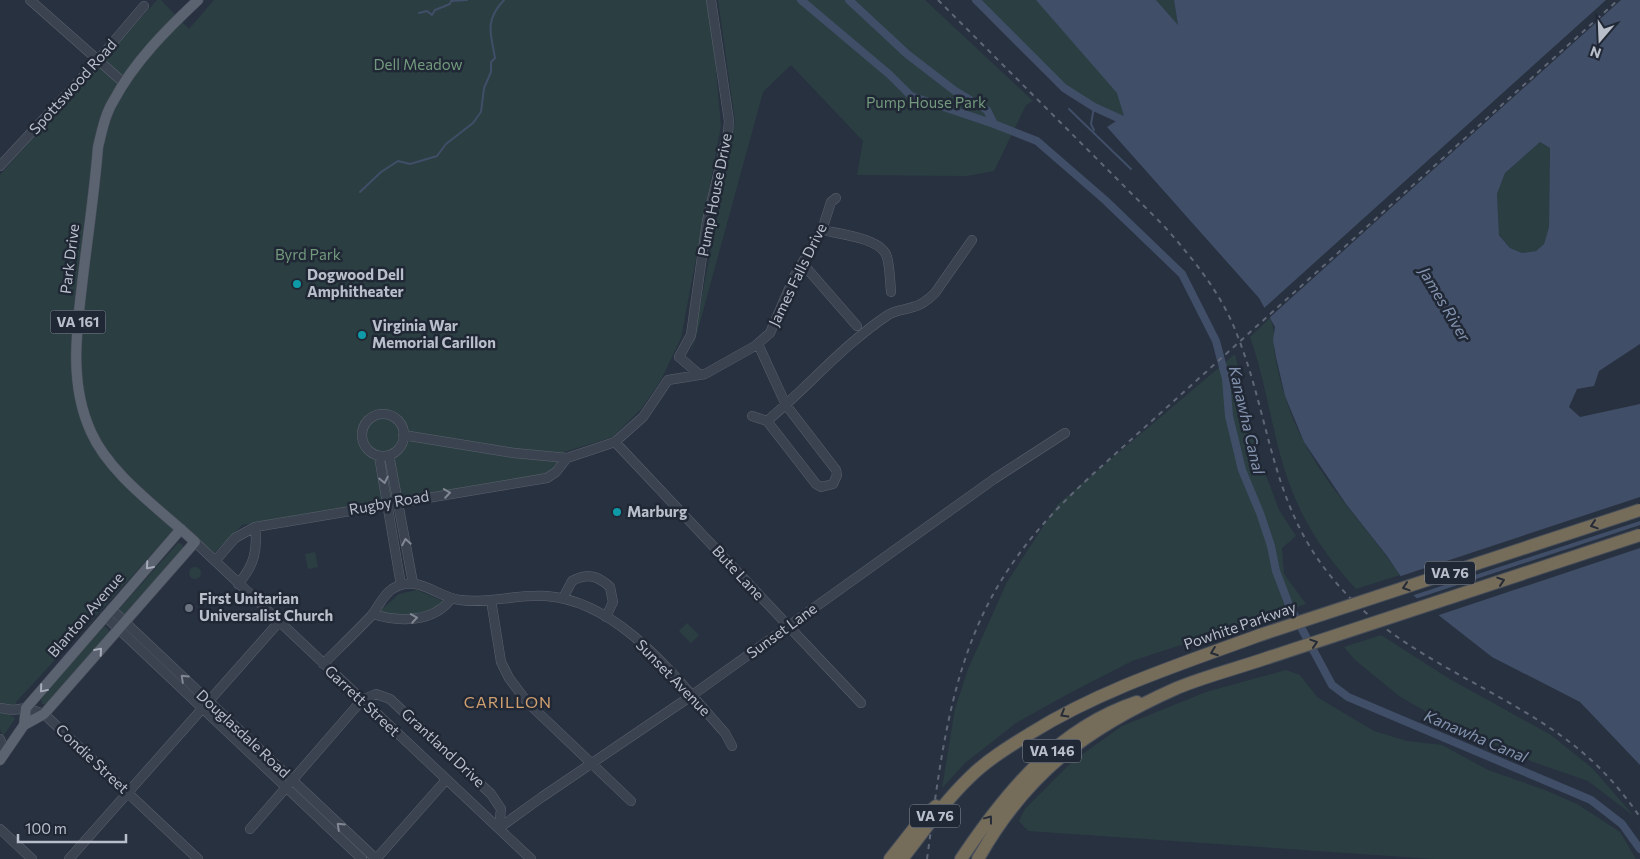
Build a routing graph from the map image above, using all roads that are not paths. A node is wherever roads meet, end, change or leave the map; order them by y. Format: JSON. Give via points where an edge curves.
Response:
{"nodes":[{"id":1,"x":30,"y":0,"type":"edge"},
{"id":2,"x":198,"y":0,"type":"edge"},
{"id":3,"x":711,"y":0,"type":"edge"},
{"id":4,"x":144,"y":6,"type":"dead end"},
{"id":5,"x":98,"y":60,"type":"junction"},
{"id":6,"x":124,"y":83,"type":"junction"},
{"id":7,"x":0,"y":166,"type":"edge"},
{"id":8,"x":836,"y":198,"type":"dead end"},
{"id":9,"x":822,"y":230,"type":"junction"},
{"id":10,"x":972,"y":240,"type":"dead end"},
{"id":11,"x":803,"y":264,"type":"junction"},
{"id":12,"x":891,"y":292,"type":"dead end"},
{"id":13,"x":857,"y":326,"type":"dead end"},
{"id":14,"x":758,"y":344,"type":"junction"},
{"id":15,"x":700,"y":375,"type":"junction"},
{"id":16,"x":786,"y":405,"type":"junction"},
{"id":17,"x":752,"y":416,"type":"dead end"},
{"id":18,"x":767,"y":420,"type":"junction"},
{"id":19,"x":1065,"y":433,"type":"dead end"},
{"id":20,"x":403,"y":435,"type":"junction"},
{"id":21,"x":615,"y":442,"type":"junction"},
{"id":22,"x":389,"y":455,"type":"junction"},
{"id":23,"x":379,"y":456,"type":"junction"},
{"id":24,"x":567,"y":458,"type":"junction"},
{"id":25,"x":399,"y":501,"type":"junction"},
{"id":26,"x":388,"y":504,"type":"junction"},
{"id":27,"x":1640,"y":510,"type":"edge"},
{"id":28,"x":255,"y":527,"type":"junction"},
{"id":29,"x":181,"y":529,"type":"junction"},
{"id":30,"x":1640,"y":535,"type":"edge"},
{"id":31,"x":195,"y":542,"type":"junction"},
{"id":32,"x":215,"y":561,"type":"junction"},
{"id":33,"x":413,"y":583,"type":"junction"},
{"id":34,"x":238,"y":584,"type":"junction"},
{"id":35,"x":401,"y":585,"type":"junction"},
{"id":36,"x":563,"y":598,"type":"junction"},
{"id":37,"x":451,"y":599,"type":"junction"},
{"id":38,"x":491,"y":600,"type":"junction"},
{"id":39,"x":108,"y":613,"type":"junction"},
{"id":40,"x":373,"y":614,"type":"junction"},
{"id":41,"x":606,"y":617,"type":"junction"},
{"id":42,"x":279,"y":622,"type":"junction"},
{"id":43,"x":121,"y":626,"type":"junction"},
{"id":44,"x":787,"y":626,"type":"junction"},
{"id":45,"x":323,"y":664,"type":"junction"},
{"id":46,"x":1178,"y":688,"type":"junction"},
{"id":47,"x":691,"y":696,"type":"junction"},
{"id":48,"x":362,"y":700,"type":"junction"},
{"id":49,"x":861,"y":704,"type":"dead end"},
{"id":50,"x":206,"y":705,"type":"junction"},
{"id":51,"x":0,"y":708,"type":"edge"},
{"id":52,"x":26,"y":708,"type":"junction"},
{"id":53,"x":44,"y":714,"type":"junction"},
{"id":54,"x":24,"y":725,"type":"junction"},
{"id":55,"x":0,"y":739,"type":"edge"},
{"id":56,"x":732,"y":746,"type":"dead end"},
{"id":57,"x":2,"y":756,"type":"edge"},
{"id":58,"x":591,"y":763,"type":"junction"},
{"id":59,"x":970,"y":776,"type":"junction"},
{"id":60,"x":446,"y":780,"type":"junction"},
{"id":61,"x":288,"y":783,"type":"junction"},
{"id":62,"x":128,"y":793,"type":"junction"},
{"id":63,"x":631,"y":801,"type":"dead end"},
{"id":64,"x":499,"y":828,"type":"junction"},
{"id":65,"x":0,"y":829,"type":"edge"},
{"id":66,"x":250,"y":829,"type":"dead end"},
{"id":67,"x":32,"y":859,"type":"edge"},
{"id":68,"x":69,"y":859,"type":"edge"},
{"id":69,"x":198,"y":859,"type":"edge"},
{"id":70,"x":362,"y":859,"type":"edge"},
{"id":71,"x":376,"y":859,"type":"edge"},
{"id":72,"x":531,"y":859,"type":"edge"},
{"id":73,"x":890,"y":859,"type":"edge"},
{"id":74,"x":902,"y":859,"type":"edge"},
{"id":75,"x":961,"y":859,"type":"edge"},
{"id":76,"x":978,"y":859,"type":"edge"}],
"edges":[{"from":1,"to":5,"type":"street"},
{"from":2,"to":6,"type":"main road","name":"Park Drive","number":"VA 161","via":[[172,24]]},
{"from":3,"to":15,"type":"street","name":"Pump House Drive","via":[[728,132],[706,221],[691,335],[679,357]]},
{"from":4,"to":5,"type":"street","name":"Spottswood Road"},
{"from":5,"to":6,"type":"street"},
{"from":5,"to":7,"type":"street","name":"Spottswood Road"},
{"from":6,"to":29,"type":"main road","name":"Park Drive","number":"VA 161","via":[[104,121],[98,147],[77,327],[75,367],[79,399],[91,433],[116,470]]},
{"from":8,"to":9,"type":"street","name":"James Falls Drive","via":[[831,202]]},
{"from":9,"to":11,"type":"street","name":"James Falls Drive"},
{"from":9,"to":12,"type":"street","via":[[872,242],[882,248],[887,257]]},
{"from":10,"to":16,"type":"street","via":[[935,293],[914,307],[889,314]]},
{"from":11,"to":13,"type":"street"},
{"from":11,"to":14,"type":"street","name":"James Falls Drive","via":[[792,281],[770,333]]},
{"from":14,"to":15,"type":"street","name":"James Falls Drive"},
{"from":14,"to":16,"type":"street"},
{"from":15,"to":21,"type":"street","name":"James Falls Drive","via":[[668,380],[655,403]]},
{"from":16,"to":18,"type":"street"},
{"from":16,"to":18,"type":"street","via":[[836,470],[833,484],[821,487],[816,484]]},
{"from":17,"to":18,"type":"street"},
{"from":19,"to":44,"type":"street","name":"Sunset Lane"},
{"from":20,"to":22,"type":"street","via":[[398,449]]},
{"from":20,"to":23,"type":"street","via":[[395,419],[383,415],[371,418],[363,428],[362,440],[369,451]]},
{"from":20,"to":24,"type":"street","via":[[514,454]]},
{"from":21,"to":24,"type":"street"},
{"from":21,"to":44,"type":"street","name":"Bute Lane"},
{"from":22,"to":23,"type":"street"},
{"from":22,"to":25,"type":"street"},
{"from":23,"to":26,"type":"street","one_way":true},
{"from":25,"to":24,"type":"street","name":"Rugby Road","one_way":true,"via":[[547,478]]},
{"from":25,"to":26,"type":"street","name":"Rugby Road"},
{"from":33,"to":25,"type":"street","one_way":true},
{"from":26,"to":28,"type":"street","name":"Rugby Road"},
{"from":26,"to":35,"type":"street"},
{"from":27,"to":59,"type":"highway","name":"Powhite Parkway","number":"VA 76","one_way":true,"bridge":true,"via":[[1260,635],[1129,683],[1081,704],[1013,744]]},
{"from":28,"to":32,"type":"street","name":"Rugby Road","via":[[235,538]]},
{"from":28,"to":34,"type":"street","via":[[257,548],[253,561]]},
{"from":29,"to":31,"type":"main road","name":"Park Drive","number":"VA 161"},
{"from":29,"to":39,"type":"main road","name":"Blanton Avenue","one_way":true},
{"from":46,"to":30,"type":"highway","number":"VA 76","one_way":true,"bridge":true},
{"from":31,"to":32,"type":"street","name":"Garrett Street"},
{"from":31,"to":43,"type":"main road"},
{"from":32,"to":34,"type":"street","name":"Garrett Street"},
{"from":33,"to":35,"type":"street","name":"Sunset Avenue"},
{"from":33,"to":37,"type":"street","name":"Sunset Avenue","via":[[429,587]]},
{"from":34,"to":42,"type":"street","name":"Garrett Street"},
{"from":35,"to":40,"type":"street","via":[[387,594]]},
{"from":36,"to":38,"type":"street","name":"Sunset Avenue","via":[[533,596]]},
{"from":36,"to":41,"type":"street","name":"Sunset Avenue"},
{"from":36,"to":41,"type":"street","via":[[572,581],[586,575],[594,576],[610,587],[612,602]]},
{"from":37,"to":38,"type":"street","name":"Sunset Avenue"},
{"from":40,"to":37,"type":"street","one_way":true,"via":[[400,620],[422,617]]},
{"from":38,"to":58,"type":"street","via":[[501,662],[509,678],[527,702]]},
{"from":39,"to":43,"type":"street","name":"Douglasdale Road"},
{"from":39,"to":52,"type":"main road","name":"Blanton Avenue","one_way":true},
{"from":40,"to":45,"type":"street"},
{"from":41,"to":47,"type":"street","name":"Sunset Avenue","via":[[644,645]]},
{"from":42,"to":45,"type":"street","name":"Garrett Street"},
{"from":42,"to":50,"type":"street"},
{"from":43,"to":50,"type":"street","name":"Douglasdale Road"},
{"from":53,"to":43,"type":"main road","one_way":true},
{"from":44,"to":47,"type":"street","name":"Sunset Lane"},
{"from":44,"to":49,"type":"street","name":"Bute Lane"},
{"from":45,"to":48,"type":"street","name":"Garrett Street"},
{"from":75,"to":46,"type":"highway","number":"VA 146","one_way":true,"via":[[1006,796],[1074,733],[1118,708]]},
{"from":46,"to":76,"type":"highway","number":"VA 76","via":[[1080,740],[1053,761],[1013,804]]},
{"from":47,"to":56,"type":"street","name":"Sunset Avenue","via":[[725,733]]},
{"from":47,"to":58,"type":"street","name":"Sunset Lane"},
{"from":48,"to":60,"type":"street","name":"Garrett Street"},
{"from":48,"to":61,"type":"street"},
{"from":48,"to":64,"type":"street","name":"Grantland Drive","via":[[376,694],[383,695],[436,741],[497,800],[501,809]]},
{"from":50,"to":61,"type":"street","name":"Douglasdale Road"},
{"from":50,"to":62,"type":"street"},
{"from":51,"to":52,"type":"street","name":"Condie Street"},
{"from":52,"to":53,"type":"street","name":"Condie Street"},
{"from":52,"to":54,"type":"main road"},
{"from":53,"to":54,"type":"main road"},
{"from":53,"to":62,"type":"street","name":"Condie Street"},
{"from":54,"to":57,"type":"main road"},
{"from":55,"to":57,"type":"street"},
{"from":58,"to":63,"type":"street"},
{"from":58,"to":64,"type":"street","name":"Sunset Lane"},
{"from":59,"to":73,"type":"highway","via":[[923,817]]},
{"from":59,"to":74,"type":"highway","name":"Powhite Parkway","number":"VA 76"},
{"from":60,"to":64,"type":"street","name":"Garrett Street"},
{"from":60,"to":71,"type":"street"},
{"from":61,"to":66,"type":"street"},
{"from":61,"to":70,"type":"street","name":"Douglasdale Road"},
{"from":71,"to":61,"type":"street","name":"Douglasdale Road","one_way":true},
{"from":62,"to":68,"type":"street"},
{"from":62,"to":69,"type":"street","name":"Condie Street"},
{"from":64,"to":72,"type":"street","name":"Garrett Street"},
{"from":65,"to":67,"type":"street"}]}
